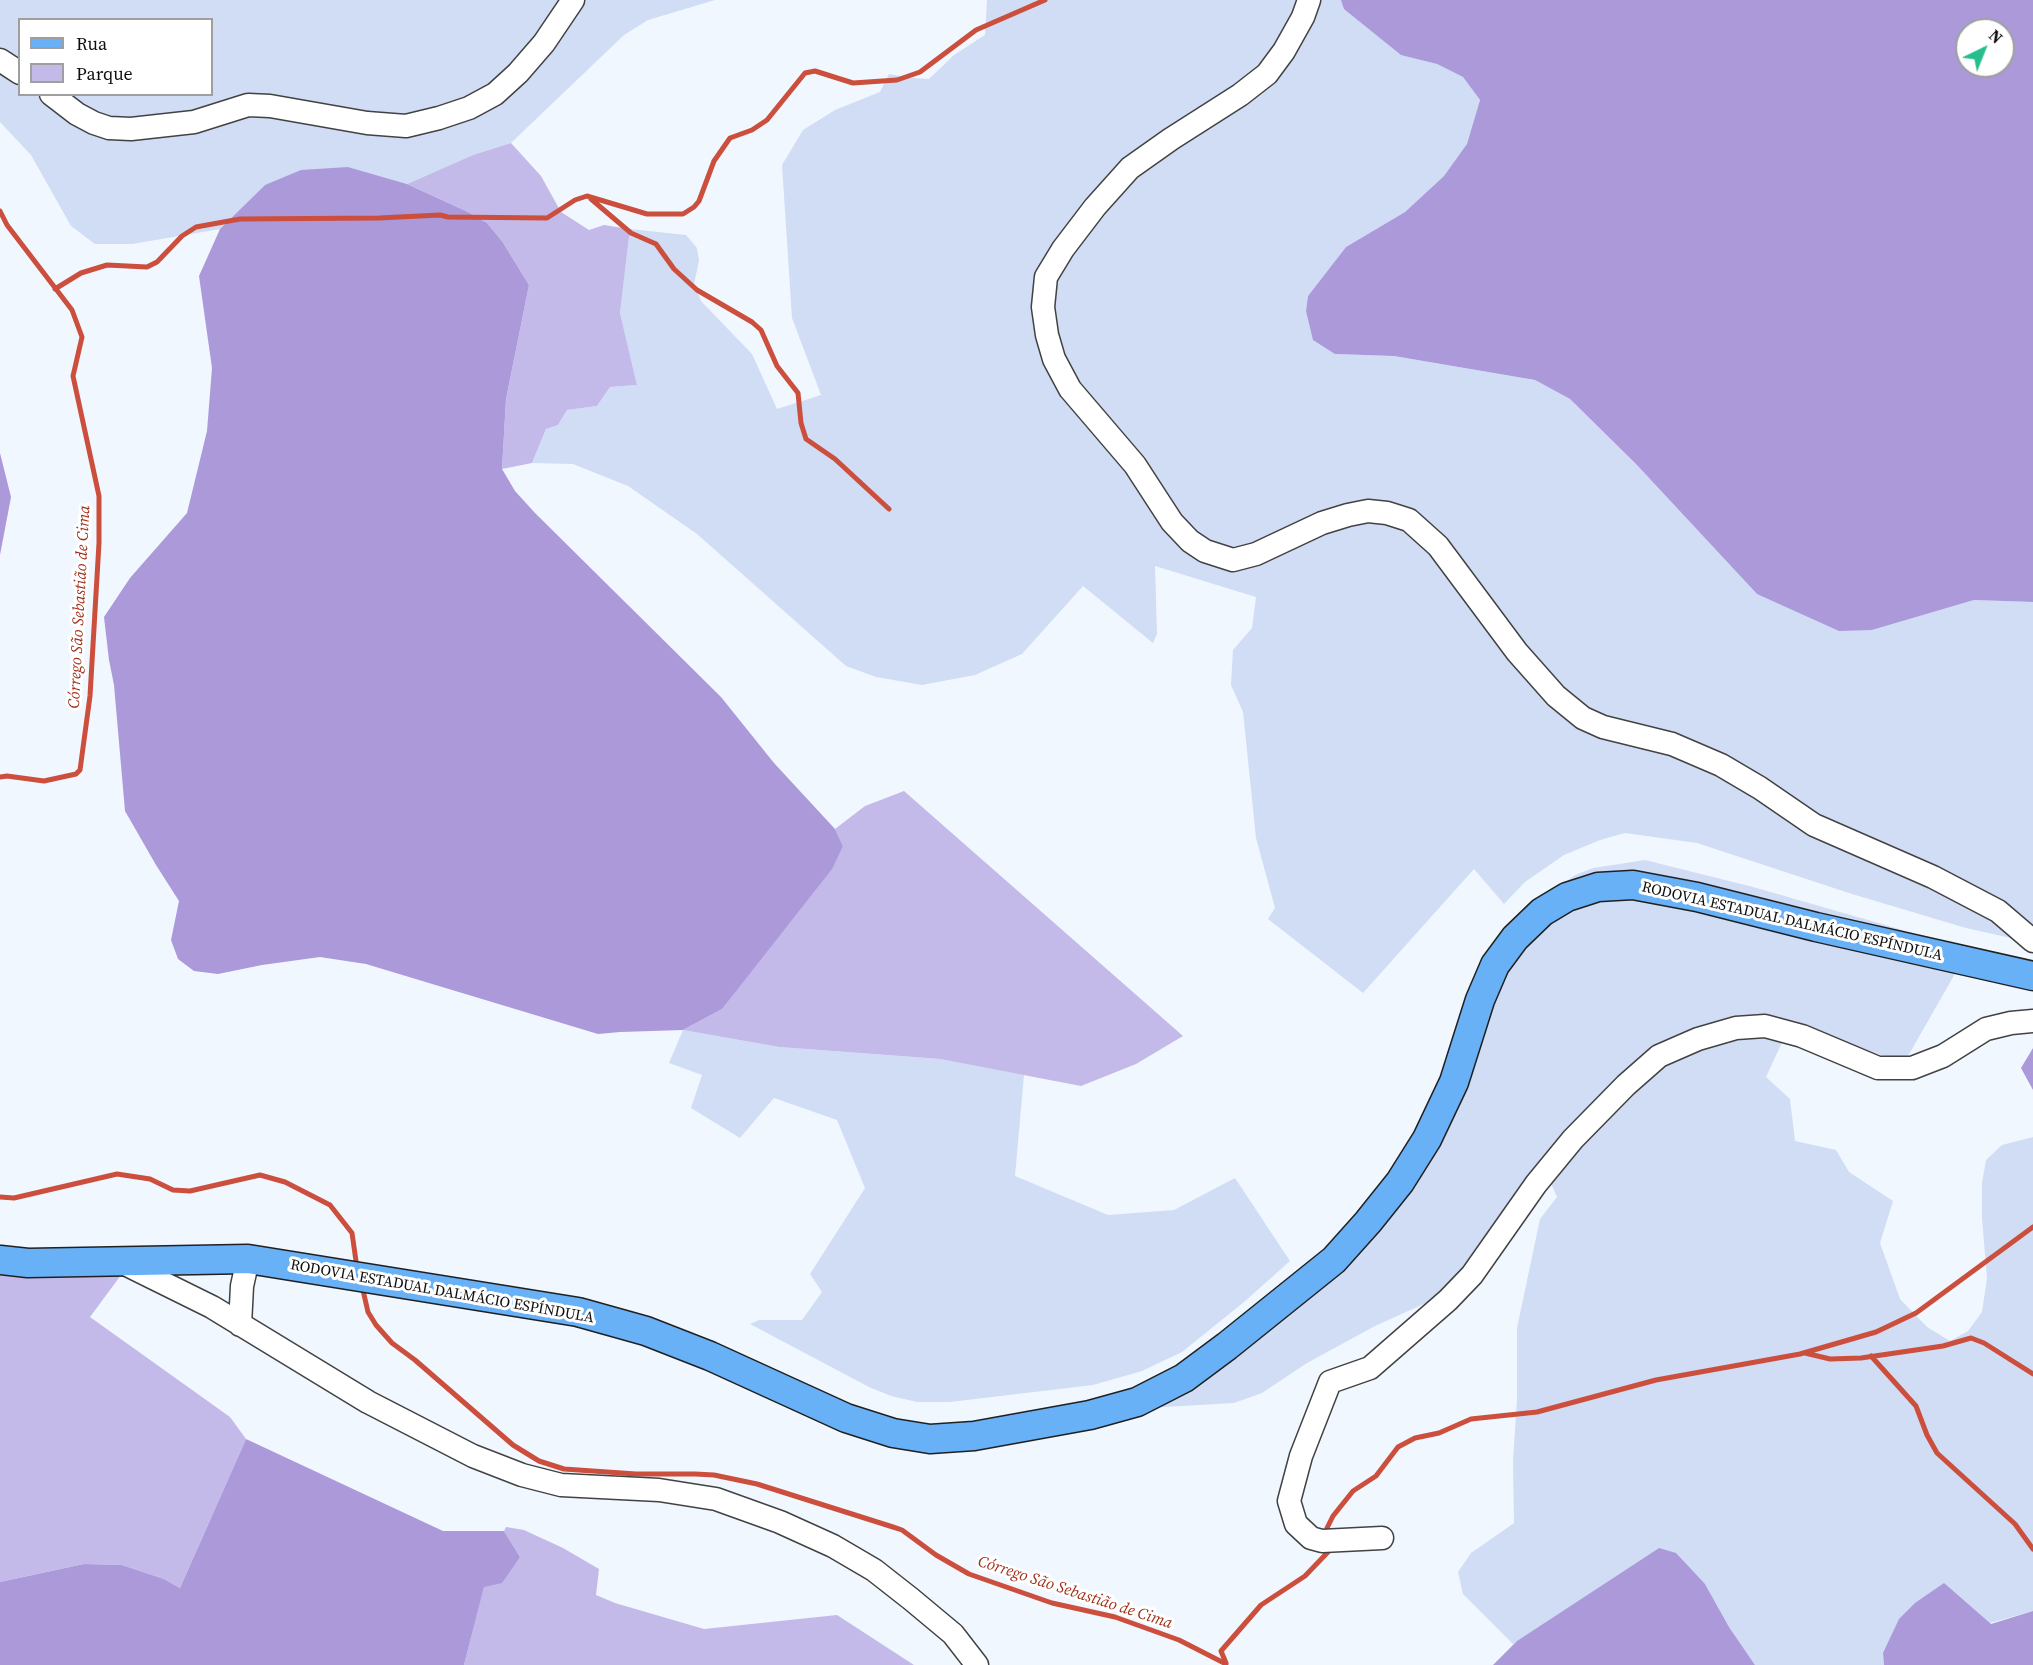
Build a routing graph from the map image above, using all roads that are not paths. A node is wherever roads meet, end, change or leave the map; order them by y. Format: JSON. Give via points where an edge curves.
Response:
{"nodes":[{"id":1,"x":573,"y":0,"type":"edge"},
{"id":2,"x":1309,"y":0,"type":"edge"},
{"id":3,"x":0,"y":60,"type":"edge"},
{"id":4,"x":18,"y":72,"type":"edge"},
{"id":5,"x":54,"y":96,"type":"edge"},
{"id":6,"x":2033,"y":941,"type":"edge"},
{"id":7,"x":2033,"y":976,"type":"edge"},
{"id":8,"x":2033,"y":1021,"type":"edge"},
{"id":9,"x":248,"y":1259,"type":"junction"},
{"id":10,"x":0,"y":1260,"type":"edge"},
{"id":11,"x":120,"y":1262,"type":"junction"},
{"id":12,"x":240,"y":1325,"type":"junction"},
{"id":13,"x":1382,"y":1538,"type":"dead end"},
{"id":14,"x":977,"y":1665,"type":"edge"}],
"edges":[{"from":1,"to":5,"type":"street","via":[[544,43],[495,94],[469,108],[406,126],[248,105],[194,122],[109,128],[77,114]]},
{"from":2,"to":6,"type":"street","via":[[1284,51],[1267,74],[1130,168],[1076,232],[1046,277],[1043,307],[1054,359],[1070,389],[1136,465],[1172,522],[1205,551],[1233,560],[1348,515],[1368,511],[1410,520],[1438,546],[1517,652],[1556,696],[1583,718],[1603,727],[1672,744],[1721,765],[1814,825],[1998,911]]},
{"from":3,"to":4,"type":"street"},
{"from":7,"to":9,"type":"main road","name":"RODOVIA ESTADUAL DALMÁCIO ESPÍNDULA","via":[[1633,885],[1598,887],[1567,897],[1542,912],[1515,938],[1496,965],[1480,1000],[1454,1082],[1427,1139],[1400,1182],[1334,1260],[1184,1378],[1137,1402],[1032,1427],[930,1439],[893,1433],[846,1418],[646,1331],[578,1312]]},
{"from":8,"to":13,"type":"street","via":[[1986,1029],[1943,1056],[1912,1068],[1878,1068],[1802,1036],[1765,1026],[1698,1039],[1659,1056],[1573,1139],[1472,1275],[1448,1300],[1370,1368],[1330,1382],[1300,1456],[1289,1501],[1296,1524],[1311,1538],[1322,1541]]},
{"from":9,"to":11,"type":"main road","name":"RODOVIA ESTADUAL DALMÁCIO ESPÍNDULA"},
{"from":9,"to":12,"type":"street"},
{"from":10,"to":11,"type":"main road","name":"RODOVIA ESTADUAL DALMÁCIO ESPÍNDULA"},
{"from":11,"to":12,"type":"street"},
{"from":12,"to":14,"type":"street","via":[[368,1402],[473,1456],[522,1475],[561,1485],[659,1490],[716,1499],[832,1546],[874,1570],[953,1634]]}]}
